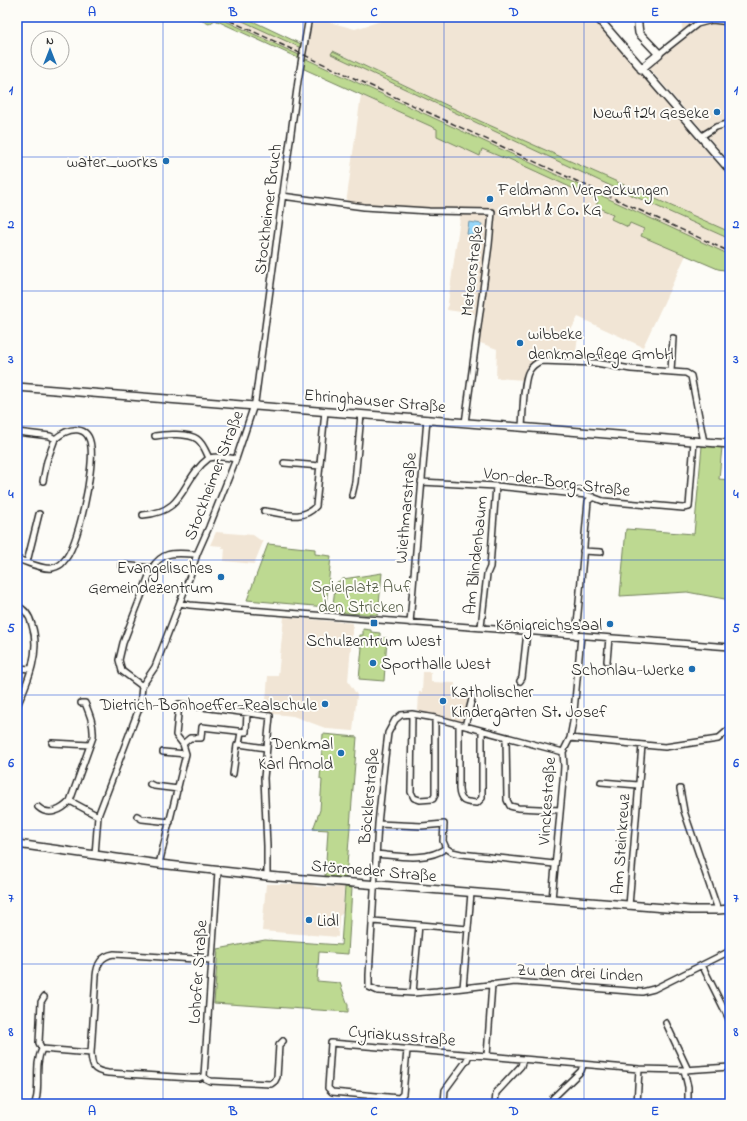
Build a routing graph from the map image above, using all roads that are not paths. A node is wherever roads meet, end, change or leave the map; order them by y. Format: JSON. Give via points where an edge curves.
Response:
{"nodes":[{"id":1,"x":310,"y":17,"type":"edge"},
{"id":2,"x":597,"y":17,"type":"edge"},
{"id":3,"x":637,"y":17,"type":"edge"},
{"id":4,"x":730,"y":22,"type":"edge"},
{"id":5,"x":660,"y":54,"type":"junction"},
{"id":6,"x":641,"y":69,"type":"junction"},
{"id":7,"x":730,"y":123,"type":"edge"},
{"id":8,"x":700,"y":137,"type":"junction"},
{"id":9,"x":730,"y":170,"type":"edge"},
{"id":10,"x":282,"y":196,"type":"junction"},
{"id":11,"x":673,"y":338,"type":"dead end"},
{"id":12,"x":671,"y":371,"type":"junction"},
{"id":13,"x":17,"y":387,"type":"edge"},
{"id":14,"x":254,"y":406,"type":"junction"},
{"id":15,"x":325,"y":412,"type":"junction"},
{"id":16,"x":361,"y":414,"type":"junction"},
{"id":17,"x":427,"y":419,"type":"junction"},
{"id":18,"x":465,"y":423,"type":"junction"},
{"id":19,"x":522,"y":428,"type":"junction"},
{"id":20,"x":17,"y":432,"type":"edge"},
{"id":21,"x":155,"y":436,"type":"dead end"},
{"id":22,"x":55,"y":439,"type":"junction"},
{"id":23,"x":694,"y":441,"type":"junction"},
{"id":24,"x":704,"y":442,"type":"junction"},
{"id":25,"x":730,"y":444,"type":"edge"},
{"id":26,"x":209,"y":458,"type":"junction"},
{"id":27,"x":236,"y":460,"type":"junction"},
{"id":28,"x":284,"y":463,"type":"dead end"},
{"id":29,"x":320,"y":466,"type":"junction"},
{"id":30,"x":43,"y":481,"type":"dead end"},
{"id":31,"x":421,"y":482,"type":"junction"},
{"id":32,"x":496,"y":486,"type":"junction"},
{"id":33,"x":352,"y":496,"type":"dead end"},
{"id":34,"x":594,"y":497,"type":"junction"},
{"id":35,"x":264,"y":511,"type":"dead end"},
{"id":36,"x":38,"y":514,"type":"dead end"},
{"id":37,"x":143,"y":515,"type":"dead end"},
{"id":38,"x":584,"y":551,"type":"junction"},
{"id":39,"x":601,"y":552,"type":"dead end"},
{"id":40,"x":197,"y":554,"type":"junction"},
{"id":41,"x":17,"y":559,"type":"edge"},
{"id":42,"x":27,"y":562,"type":"junction"},
{"id":43,"x":121,"y":565,"type":"dead end"},
{"id":44,"x":152,"y":568,"type":"junction"},
{"id":45,"x":180,"y":603,"type":"junction"},
{"id":46,"x":17,"y":606,"type":"edge"},
{"id":47,"x":410,"y":622,"type":"junction"},
{"id":48,"x":481,"y":627,"type":"junction"},
{"id":49,"x":527,"y":632,"type":"junction"},
{"id":50,"x":579,"y":636,"type":"junction"},
{"id":51,"x":609,"y":638,"type":"junction"},
{"id":52,"x":730,"y":647,"type":"edge"},
{"id":53,"x":607,"y":661,"type":"dead end"},
{"id":54,"x":17,"y":668,"type":"edge"},
{"id":55,"x":31,"y":669,"type":"junction"},
{"id":56,"x":520,"y":681,"type":"dead end"},
{"id":57,"x":142,"y":686,"type":"junction"},
{"id":58,"x":473,"y":695,"type":"dead end"},
{"id":59,"x":81,"y":703,"type":"dead end"},
{"id":60,"x":17,"y":706,"type":"edge"},
{"id":61,"x":247,"y":713,"type":"junction"},
{"id":62,"x":412,"y":714,"type":"junction"},
{"id":63,"x":435,"y":718,"type":"junction"},
{"id":64,"x":459,"y":725,"type":"junction"},
{"id":65,"x":465,"y":726,"type":"junction"},
{"id":66,"x":730,"y":730,"type":"edge"},
{"id":67,"x":241,"y":732,"type":"junction"},
{"id":68,"x":482,"y":732,"type":"junction"},
{"id":69,"x":506,"y":738,"type":"junction"},
{"id":70,"x":570,"y":738,"type":"junction"},
{"id":71,"x":52,"y":743,"type":"dead end"},
{"id":72,"x":183,"y":744,"type":"junction"},
{"id":73,"x":239,"y":744,"type":"junction"},
{"id":74,"x":642,"y":745,"type":"junction"},
{"id":75,"x":90,"y":746,"type":"junction"},
{"id":76,"x":266,"y":748,"type":"junction"},
{"id":77,"x":163,"y":752,"type":"dead end"},
{"id":78,"x":562,"y":752,"type":"junction"},
{"id":79,"x":186,"y":754,"type":"junction"},
{"id":80,"x":234,"y":774,"type":"dead end"},
{"id":81,"x":601,"y":782,"type":"dead end"},
{"id":82,"x":150,"y":784,"type":"dead end"},
{"id":83,"x":638,"y":785,"type":"junction"},
{"id":84,"x":178,"y":789,"type":"junction"},
{"id":85,"x":680,"y":789,"type":"dead end"},
{"id":86,"x":70,"y":801,"type":"junction"},
{"id":87,"x":38,"y":807,"type":"dead end"},
{"id":88,"x":560,"y":810,"type":"junction"},
{"id":89,"x":98,"y":816,"type":"junction"},
{"id":90,"x":137,"y":816,"type":"dead end"},
{"id":91,"x":170,"y":822,"type":"junction"},
{"id":92,"x":378,"y":824,"type":"junction"},
{"id":93,"x":17,"y":844,"type":"edge"},
{"id":94,"x":446,"y":848,"type":"junction"},
{"id":95,"x":376,"y":854,"type":"junction"},
{"id":96,"x":95,"y":855,"type":"junction"},
{"id":97,"x":159,"y":864,"type":"junction"},
{"id":98,"x":554,"y":864,"type":"junction"},
{"id":99,"x":218,"y":871,"type":"junction"},
{"id":100,"x":267,"y":876,"type":"junction"},
{"id":101,"x":374,"y":885,"type":"junction"},
{"id":102,"x":471,"y":893,"type":"junction"},
{"id":103,"x":552,"y":899,"type":"junction"},
{"id":104,"x":629,"y":906,"type":"junction"},
{"id":105,"x":730,"y":909,"type":"edge"},
{"id":106,"x":718,"y":910,"type":"junction"},
{"id":107,"x":373,"y":922,"type":"junction"},
{"id":108,"x":419,"y":926,"type":"junction"},
{"id":109,"x":468,"y":929,"type":"junction"},
{"id":110,"x":730,"y":951,"type":"edge"},
{"id":111,"x":211,"y":960,"type":"junction"},
{"id":112,"x":702,"y":965,"type":"junction"},
{"id":113,"x":492,"y":984,"type":"junction"},
{"id":114,"x":463,"y":988,"type":"junction"},
{"id":115,"x":413,"y":993,"type":"junction"},
{"id":116,"x":44,"y":997,"type":"dead end"},
{"id":117,"x":730,"y":1021,"type":"edge"},
{"id":118,"x":666,"y":1024,"type":"dead end"},
{"id":119,"x":283,"y":1041,"type":"dead end"},
{"id":120,"x":42,"y":1049,"type":"junction"},
{"id":121,"x":407,"y":1050,"type":"junction"},
{"id":122,"x":91,"y":1053,"type":"junction"},
{"id":123,"x":469,"y":1055,"type":"junction"},
{"id":124,"x":487,"y":1056,"type":"junction"},
{"id":125,"x":523,"y":1059,"type":"junction"},
{"id":126,"x":583,"y":1065,"type":"junction"},
{"id":127,"x":730,"y":1067,"type":"edge"},
{"id":128,"x":639,"y":1069,"type":"junction"},
{"id":129,"x":686,"y":1070,"type":"junction"},
{"id":130,"x":204,"y":1076,"type":"junction"},
{"id":131,"x":444,"y":1102,"type":"dead end"},
{"id":132,"x":35,"y":1104,"type":"edge"},
{"id":133,"x":495,"y":1104,"type":"edge"},
{"id":134,"x":553,"y":1104,"type":"edge"},
{"id":135,"x":637,"y":1104,"type":"edge"},
{"id":136,"x":688,"y":1104,"type":"edge"}],
"edges":[{"from":1,"to":10,"type":"street","name":"Stockheimer Bruch"},
{"from":2,"to":6,"type":"main road"},
{"from":3,"to":5,"type":"main road","via":[[639,33]]},
{"from":4,"to":5,"type":"street","via":[[712,20],[697,24]]},
{"from":5,"to":6,"type":"main road"},
{"from":6,"to":8,"type":"main road"},
{"from":7,"to":8,"type":"street","via":[[716,127]]},
{"from":8,"to":9,"type":"main road"},
{"from":10,"to":14,"type":"street","name":"Stockheimer Bruch"},
{"from":10,"to":18,"type":"street","name":"Meteorstraße","via":[[364,207],[492,212]]},
{"from":11,"to":12,"type":"street"},
{"from":12,"to":19,"type":"street","via":[[631,369],[596,363],[541,361],[534,364],[528,372]]},
{"from":12,"to":24,"type":"street","via":[[691,376]]},
{"from":13,"to":14,"type":"main road","name":"Ehringhauser Straße"},
{"from":14,"to":15,"type":"main road","name":"Ehringhauser Straße"},
{"from":14,"to":27,"type":"street","name":"Stockheimer Straße"},
{"from":15,"to":16,"type":"main road","name":"Ehringhauser Straße"},
{"from":15,"to":29,"type":"street"},
{"from":16,"to":17,"type":"main road","name":"Ehringhauser Straße"},
{"from":16,"to":33,"type":"street"},
{"from":17,"to":18,"type":"main road","name":"Ehringhauser Straße"},
{"from":17,"to":31,"type":"street","name":"Wiethmarstraße"},
{"from":18,"to":19,"type":"main road","name":"Ehringhauser Straße"},
{"from":19,"to":23,"type":"main road","name":"Ehringhauser Straße"},
{"from":20,"to":22,"type":"street","via":[[50,436]]},
{"from":21,"to":26,"type":"street","via":[[163,434],[196,438]]},
{"from":22,"to":30,"type":"street"},
{"from":22,"to":42,"type":"street","via":[[62,433],[78,430],[89,440],[92,461],[83,511],[74,544],[63,562],[53,568]]},
{"from":23,"to":24,"type":"main road","name":"Ehringhauser Straße"},
{"from":23,"to":34,"type":"street","name":"Von-der-Borg-Straße","via":[[689,507],[603,501]]},
{"from":24,"to":25,"type":"main road","name":"Ehringhauser Straße"},
{"from":26,"to":27,"type":"street"},
{"from":26,"to":37,"type":"street","via":[[194,473],[175,503],[166,510]]},
{"from":27,"to":40,"type":"street","name":"Stockheimer Straße"},
{"from":28,"to":29,"type":"street"},
{"from":29,"to":35,"type":"street","via":[[316,506],[311,512],[294,516]]},
{"from":31,"to":32,"type":"street","name":"Von-der-Borg-Straße"},
{"from":31,"to":47,"type":"street","name":"Wiethmarstraße"},
{"from":32,"to":34,"type":"street","name":"Von-der-Borg-Straße"},
{"from":32,"to":48,"type":"street","name":"Am Blindenbaum","via":[[490,567]]},
{"from":34,"to":38,"type":"street","name":"Vinckestraße","via":[[588,501]]},
{"from":36,"to":42,"type":"street"},
{"from":38,"to":39,"type":"street"},
{"from":38,"to":50,"type":"street","name":"Vinckestraße"},
{"from":40,"to":44,"type":"street","name":"Stockheimer Straße","via":[[163,556]]},
{"from":40,"to":45,"type":"street","name":"Stockheimer Straße"},
{"from":41,"to":42,"type":"street"},
{"from":43,"to":44,"type":"street"},
{"from":44,"to":57,"type":"street","name":"Stockheimer Straße","via":[[119,660],[122,671]]},
{"from":45,"to":47,"type":"street"},
{"from":45,"to":57,"type":"street","name":"Stockheimer Straße","via":[[155,667]]},
{"from":46,"to":55,"type":"street","via":[[30,618],[34,630],[35,644]]},
{"from":47,"to":48,"type":"street"},
{"from":48,"to":49,"type":"street"},
{"from":49,"to":50,"type":"street"},
{"from":49,"to":56,"type":"street"},
{"from":50,"to":51,"type":"street"},
{"from":50,"to":70,"type":"street","name":"Vinckestraße"},
{"from":51,"to":52,"type":"street"},
{"from":51,"to":53,"type":"street"},
{"from":54,"to":55,"type":"street"},
{"from":55,"to":60,"type":"street"},
{"from":57,"to":89,"type":"street","name":"Stockheimer Straße","via":[[140,706]]},
{"from":58,"to":65,"type":"street"},
{"from":59,"to":75,"type":"street","via":[[85,703],[94,729]]},
{"from":61,"to":67,"type":"street","via":[[246,732]]},
{"from":61,"to":72,"type":"street","via":[[179,704],[176,735]]},
{"from":61,"to":76,"type":"street","via":[[270,716]]},
{"from":62,"to":63,"type":"street"},
{"from":62,"to":63,"type":"street","via":[[411,792],[414,798],[428,800],[433,799],[435,794]]},
{"from":62,"to":92,"type":"street","name":"Böcklerstraße","via":[[395,720],[388,732]]},
{"from":63,"to":64,"type":"street"},
{"from":64,"to":65,"type":"street"},
{"from":64,"to":68,"type":"street","via":[[459,789],[461,798],[466,802],[478,803],[482,798]]},
{"from":65,"to":68,"type":"street"},
{"from":66,"to":74,"type":"street","via":[[718,739],[665,747]]},
{"from":67,"to":72,"type":"street","via":[[202,727],[201,738],[190,738]]},
{"from":67,"to":73,"type":"street"},
{"from":68,"to":69,"type":"street"},
{"from":69,"to":78,"type":"street"},
{"from":69,"to":88,"type":"street","via":[[507,800],[510,806]]},
{"from":70,"to":74,"type":"street"},
{"from":70,"to":78,"type":"street","name":"Vinckestraße"},
{"from":71,"to":75,"type":"street"},
{"from":72,"to":79,"type":"street"},
{"from":73,"to":76,"type":"street"},
{"from":73,"to":80,"type":"street"},
{"from":74,"to":83,"type":"street","name":"Am Steinkreuz"},
{"from":75,"to":86,"type":"street"},
{"from":76,"to":100,"type":"street","via":[[264,778]]},
{"from":77,"to":79,"type":"street"},
{"from":78,"to":88,"type":"street","name":"Vinckestraße","via":[[564,766]]},
{"from":79,"to":84,"type":"street"},
{"from":81,"to":83,"type":"street","name":"Am Steinkreuz"},
{"from":82,"to":84,"type":"street"},
{"from":83,"to":104,"type":"street","name":"Am Steinkreuz"},
{"from":84,"to":91,"type":"street"},
{"from":85,"to":106,"type":"street","via":[[684,811]]},
{"from":86,"to":87,"type":"street","via":[[58,811],[51,812]]},
{"from":86,"to":89,"type":"street"},
{"from":88,"to":98,"type":"street","name":"Vinckestraße"},
{"from":89,"to":96,"type":"street","name":"Stockheimer Straße"},
{"from":90,"to":91,"type":"street","via":[[142,819]]},
{"from":91,"to":97,"type":"street"},
{"from":92,"to":94,"type":"street","via":[[444,824],[443,841]]},
{"from":92,"to":95,"type":"street","name":"Böcklerstraße"},
{"from":93,"to":96,"type":"main road","name":"Störmeder Straße"},
{"from":94,"to":95,"type":"street","via":[[424,856]]},
{"from":94,"to":98,"type":"street","via":[[465,855]]},
{"from":95,"to":101,"type":"street","name":"Böcklerstraße"},
{"from":96,"to":97,"type":"main road","name":"Störmeder Straße"},
{"from":97,"to":99,"type":"main road","name":"Störmeder Straße"},
{"from":98,"to":103,"type":"street","name":"Vinckestraße"},
{"from":99,"to":100,"type":"main road","name":"Störmeder Straße"},
{"from":99,"to":111,"type":"street","name":"Lohofer Straße"},
{"from":100,"to":101,"type":"main road","name":"Störmeder Straße"},
{"from":101,"to":102,"type":"main road","name":"Störmeder Straße"},
{"from":101,"to":107,"type":"street","name":"Böcklerstraße"},
{"from":102,"to":103,"type":"main road","name":"Störmeder Straße"},
{"from":102,"to":109,"type":"street"},
{"from":103,"to":104,"type":"main road","name":"Störmeder Straße"},
{"from":104,"to":106,"type":"main road","name":"Störmeder Straße"},
{"from":105,"to":106,"type":"main road","name":"Störmeder Straße"},
{"from":107,"to":108,"type":"street"},
{"from":107,"to":115,"type":"street","name":"Böcklerstraße","via":[[369,987],[378,991]]},
{"from":108,"to":109,"type":"street"},
{"from":108,"to":115,"type":"street"},
{"from":109,"to":114,"type":"street"},
{"from":110,"to":112,"type":"street","name":"Zu den drei Linden"},
{"from":111,"to":122,"type":"street","via":[[114,954],[100,960],[97,967]]},
{"from":111,"to":130,"type":"street","name":"Lohofer Straße"},
{"from":112,"to":113,"type":"street","name":"Zu den drei Linden","via":[[654,989],[642,992],[515,982]]},
{"from":112,"to":117,"type":"street"},
{"from":113,"to":114,"type":"street","name":"Zu den drei Linden"},
{"from":113,"to":124,"type":"street"},
{"from":114,"to":115,"type":"street","name":"Zu den drei Linden"},
{"from":116,"to":120,"type":"street","via":[[41,1002],[39,1043]]},
{"from":118,"to":129,"type":"street"},
{"from":119,"to":130,"type":"street","via":[[279,1044],[277,1077],[271,1084],[210,1081]]},
{"from":120,"to":122,"type":"street"},
{"from":120,"to":132,"type":"street"},
{"from":121,"to":121,"type":"street","name":"Cyriakusstraße","via":[[332,1043],[328,1088],[332,1092],[399,1098],[403,1094]]},
{"from":121,"to":123,"type":"street","name":"Cyriakusstraße"},
{"from":122,"to":130,"type":"street","via":[[94,1069],[100,1072],[192,1078]]},
{"from":123,"to":124,"type":"street","name":"Cyriakusstraße"},
{"from":123,"to":131,"type":"street","name":"Cyriakusstraße","via":[[445,1090]]},
{"from":124,"to":125,"type":"street","name":"Cyriakusstraße"},
{"from":125,"to":126,"type":"street","name":"Cyriakusstraße"},
{"from":125,"to":133,"type":"street","via":[[521,1066],[496,1093]]},
{"from":126,"to":128,"type":"street","name":"Cyriakusstraße"},
{"from":126,"to":134,"type":"street","via":[[581,1071],[553,1098]]},
{"from":127,"to":129,"type":"street","name":"Cyriakusstraße"},
{"from":128,"to":129,"type":"street","name":"Cyriakusstraße"},
{"from":128,"to":135,"type":"street"},
{"from":129,"to":136,"type":"street"}]}
